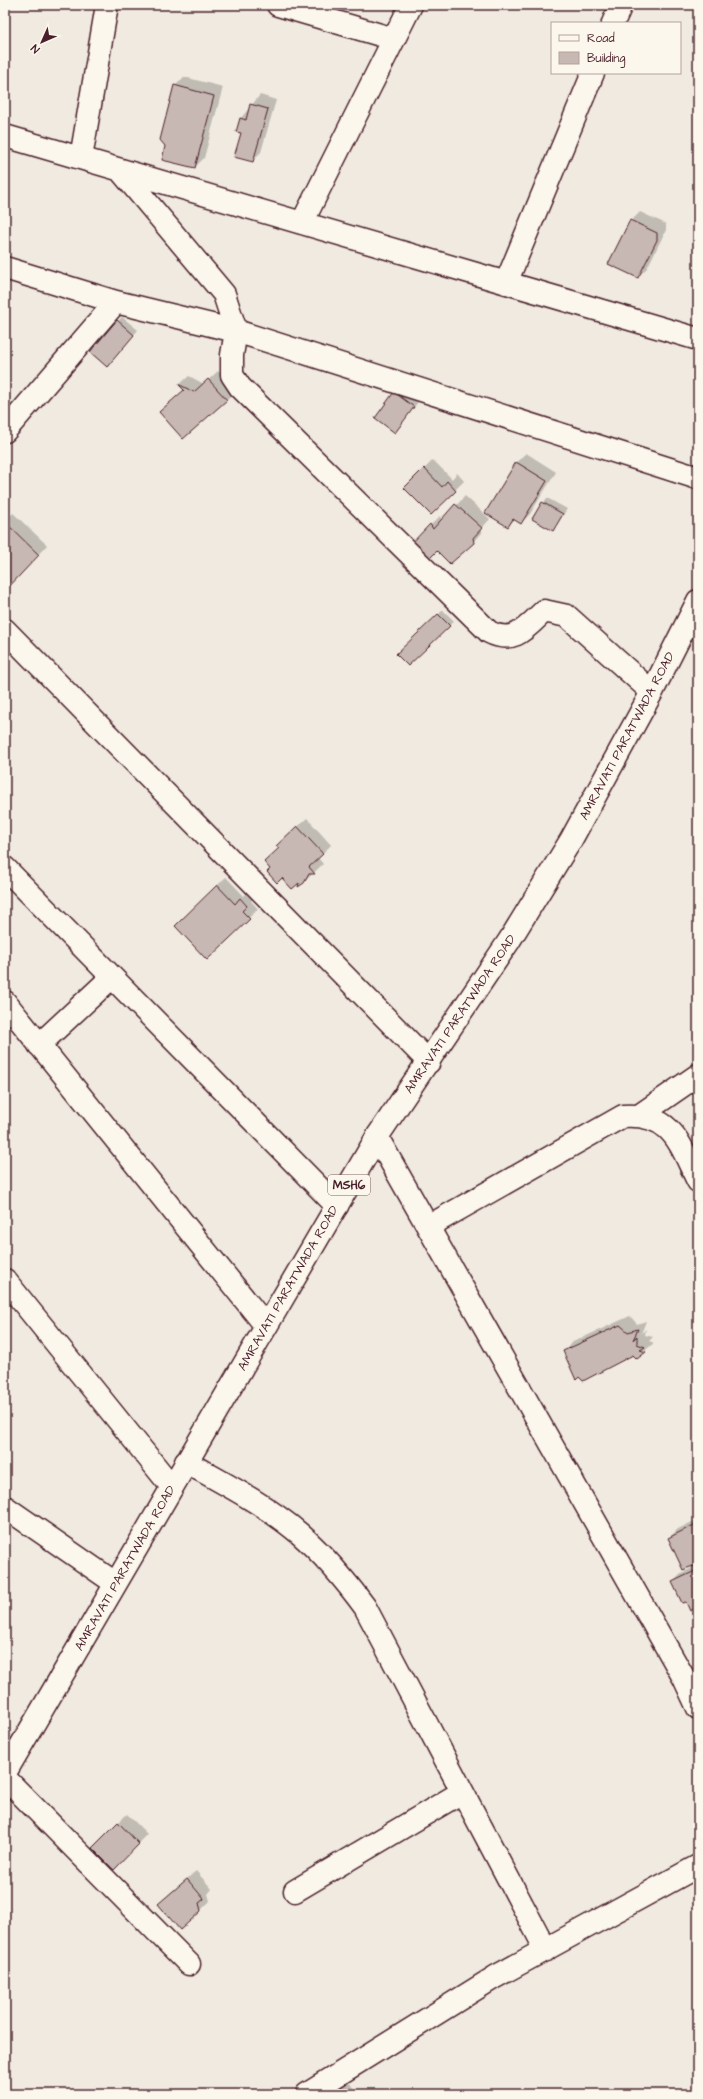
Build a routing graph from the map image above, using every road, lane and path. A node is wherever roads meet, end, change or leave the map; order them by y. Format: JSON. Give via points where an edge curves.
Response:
{"nodes":[{"id":1,"x":107,"y":5,"type":"edge"},
{"id":2,"x":278,"y":5,"type":"edge"},
{"id":3,"x":411,"y":5,"type":"edge"},
{"id":4,"x":621,"y":5,"type":"edge"},
{"id":5,"x":613,"y":22,"type":"edge"},
{"id":6,"x":394,"y":38,"type":"junction"},
{"id":7,"x":593,"y":74,"type":"edge"},
{"id":8,"x":5,"y":136,"type":"edge"},
{"id":9,"x":81,"y":158,"type":"junction"},
{"id":10,"x":120,"y":170,"type":"junction"},
{"id":11,"x":302,"y":223,"type":"junction"},
{"id":12,"x":5,"y":268,"type":"edge"},
{"id":13,"x":506,"y":283,"type":"junction"},
{"id":14,"x":116,"y":302,"type":"junction"},
{"id":15,"x":236,"y":330,"type":"junction"},
{"id":16,"x":698,"y":340,"type":"edge"},
{"id":17,"x":5,"y":431,"type":"edge"},
{"id":18,"x":698,"y":478,"type":"edge"},
{"id":19,"x":698,"y":601,"type":"edge"},
{"id":20,"x":5,"y":630,"type":"edge"},
{"id":21,"x":652,"y":692,"type":"junction"},
{"id":22,"x":5,"y":868,"type":"edge"},
{"id":23,"x":112,"y":977,"type":"junction"},
{"id":24,"x":5,"y":1002,"type":"edge"},
{"id":25,"x":40,"y":1045,"type":"junction"},
{"id":26,"x":429,"y":1062,"type":"junction"},
{"id":27,"x":698,"y":1075,"type":"edge"},
{"id":28,"x":640,"y":1115,"type":"junction"},
{"id":29,"x":377,"y":1137,"type":"junction"},
{"id":30,"x":698,"y":1181,"type":"edge"},
{"id":31,"x":337,"y":1206,"type":"junction"},
{"id":32,"x":429,"y":1226,"type":"junction"},
{"id":33,"x":5,"y":1280,"type":"edge"},
{"id":34,"x":266,"y":1326,"type":"junction"},
{"id":35,"x":186,"y":1462,"type":"junction"},
{"id":36,"x":172,"y":1487,"type":"junction"},
{"id":37,"x":5,"y":1507,"type":"edge"},
{"id":38,"x":115,"y":1583,"type":"junction"},
{"id":39,"x":698,"y":1708,"type":"edge"},
{"id":40,"x":5,"y":1773,"type":"edge"},
{"id":41,"x":5,"y":1778,"type":"edge"},
{"id":42,"x":462,"y":1792,"type":"junction"},
{"id":43,"x":698,"y":1866,"type":"edge"},
{"id":44,"x":295,"y":1891,"type":"dead end"},
{"id":45,"x":546,"y":1950,"type":"junction"},
{"id":46,"x":189,"y":1964,"type":"dead end"},
{"id":47,"x":306,"y":2094,"type":"edge"}],
"edges":[{"from":1,"to":9,"type":"street"},
{"from":2,"to":6,"type":"street"},
{"from":3,"to":6,"type":"street"},
{"from":4,"to":5,"type":"street"},
{"from":6,"to":11,"type":"street"},
{"from":7,"to":13,"type":"street"},
{"from":8,"to":9,"type":"street"},
{"from":9,"to":10,"type":"street"},
{"from":10,"to":11,"type":"street"},
{"from":10,"to":15,"type":"street","via":[[224,294]]},
{"from":11,"to":13,"type":"street"},
{"from":12,"to":14,"type":"street"},
{"from":13,"to":16,"type":"street"},
{"from":14,"to":15,"type":"street"},
{"from":14,"to":17,"type":"street"},
{"from":15,"to":18,"type":"street"},
{"from":15,"to":21,"type":"street","via":[[232,375],[240,387],[489,632],[499,638],[510,638],[544,611],[567,616]]},
{"from":19,"to":21,"type":"street","name":"AMRAVATI PARATWADA ROAD","number":"MSH6"},
{"from":20,"to":26,"type":"street"},
{"from":21,"to":26,"type":"street","name":"AMRAVATI PARATWADA ROAD","number":"MSH6","via":[[571,840],[509,941]]},
{"from":22,"to":23,"type":"street"},
{"from":23,"to":25,"type":"street"},
{"from":23,"to":31,"type":"street"},
{"from":24,"to":25,"type":"street"},
{"from":25,"to":34,"type":"street"},
{"from":26,"to":29,"type":"street","name":"AMRAVATI PARATWADA ROAD","number":"MSH6"},
{"from":27,"to":28,"type":"street"},
{"from":28,"to":30,"type":"street","via":[[660,1121],[677,1139]]},
{"from":28,"to":32,"type":"street","via":[[623,1116]]},
{"from":29,"to":31,"type":"street","name":"AMRAVATI PARATWADA ROAD","number":"MSH6"},
{"from":29,"to":32,"type":"street"},
{"from":31,"to":34,"type":"street","name":"AMRAVATI PARATWADA ROAD","number":"MSH6"},
{"from":32,"to":39,"type":"street","via":[[680,1671]]},
{"from":33,"to":36,"type":"street"},
{"from":34,"to":35,"type":"street","name":"AMRAVATI PARATWADA ROAD","number":"MSH6"},
{"from":35,"to":36,"type":"street","name":"AMRAVATI PARATWADA ROAD","number":"MSH6"},
{"from":35,"to":42,"type":"street","via":[[249,1498],[299,1534],[338,1571],[365,1607]]},
{"from":36,"to":38,"type":"street","name":"AMRAVATI PARATWADA ROAD","number":"MSH6"},
{"from":37,"to":38,"type":"street"},
{"from":38,"to":40,"type":"street","name":"AMRAVATI PARATWADA ROAD","number":"MSH6"},
{"from":41,"to":46,"type":"street"},
{"from":42,"to":44,"type":"street"},
{"from":42,"to":45,"type":"street"},
{"from":43,"to":45,"type":"street"},
{"from":45,"to":47,"type":"street","via":[[495,1977]]}]}
